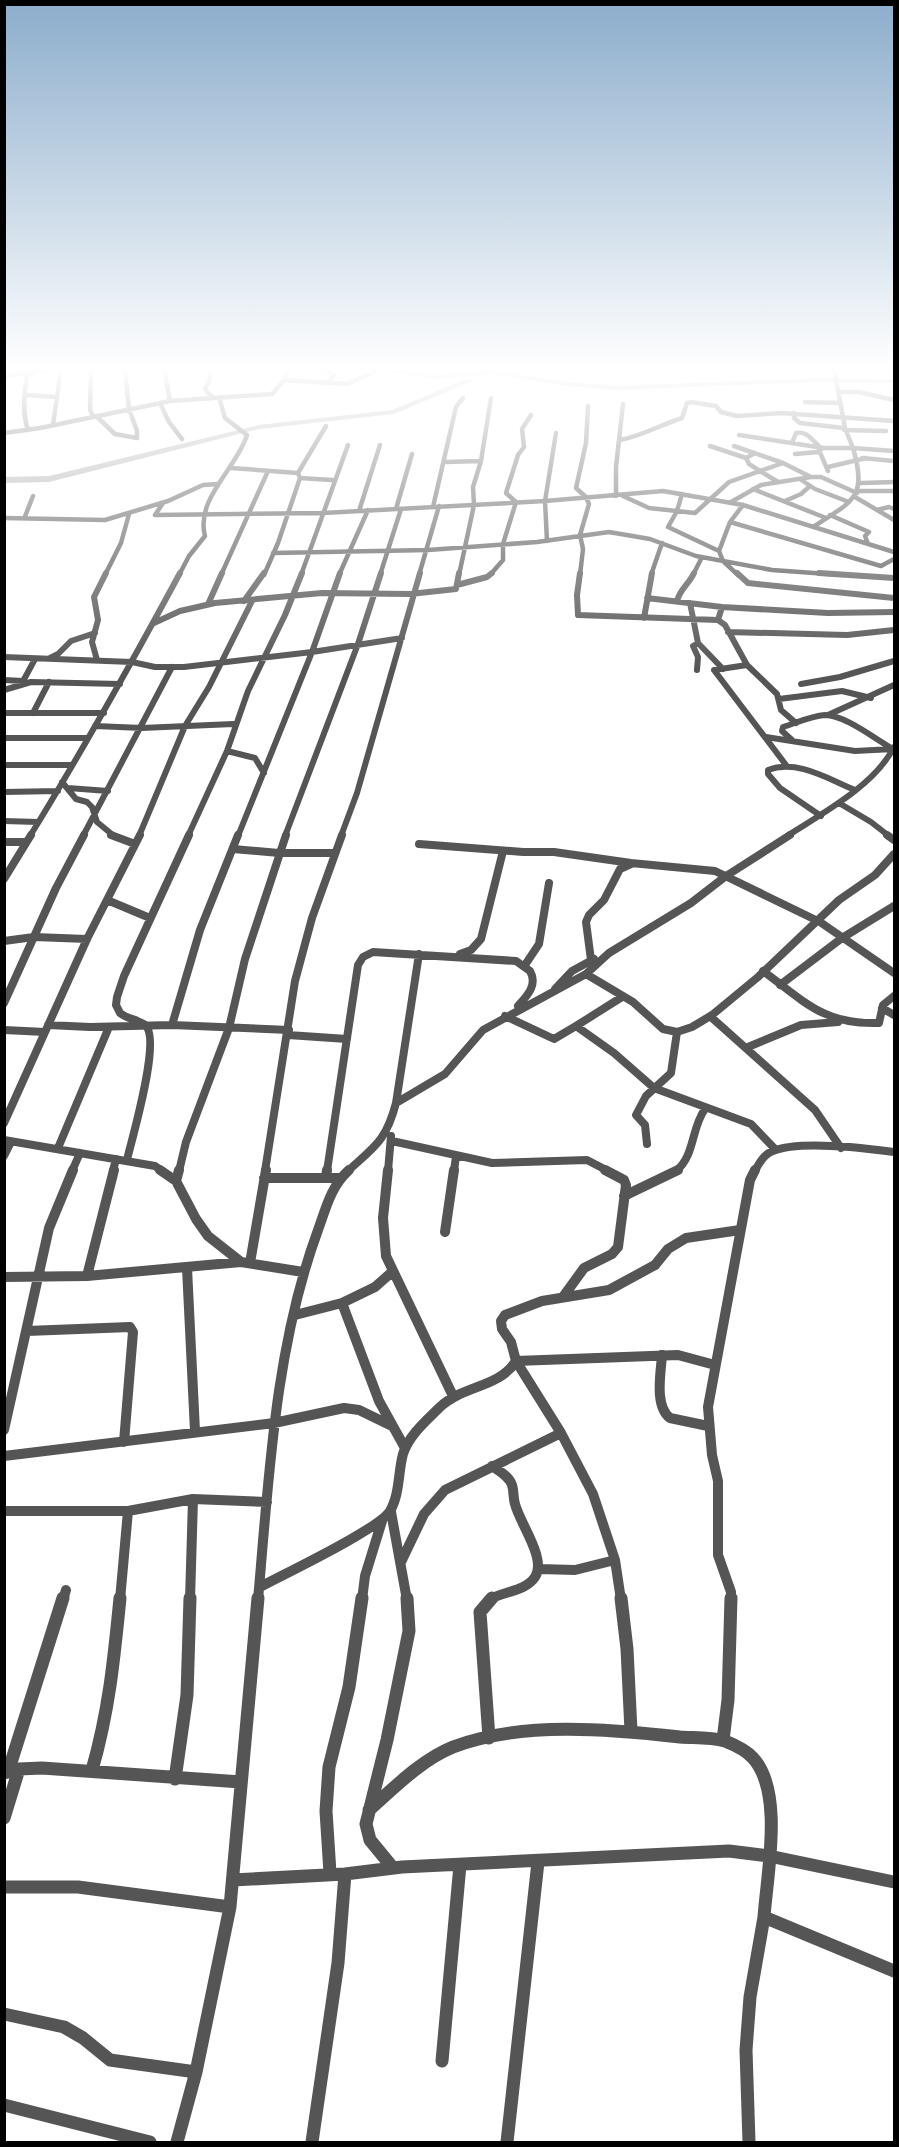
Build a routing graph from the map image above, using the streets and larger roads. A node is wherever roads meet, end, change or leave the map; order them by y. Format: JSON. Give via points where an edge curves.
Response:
{"nodes":[{"id":1,"x":230,"y":469,"type":"edge"},
{"id":2,"x":246,"y":469,"type":"edge"},
{"id":3,"x":302,"y":469,"type":"edge"},
{"id":4,"x":337,"y":469,"type":"edge"},
{"id":5,"x":372,"y":469,"type":"edge"},
{"id":6,"x":408,"y":469,"type":"edge"},
{"id":7,"x":444,"y":469,"type":"edge"},
{"id":8,"x":478,"y":469,"type":"edge"},
{"id":9,"x":514,"y":469,"type":"edge"},
{"id":10,"x":550,"y":469,"type":"edge"},
{"id":11,"x":580,"y":469,"type":"edge"},
{"id":12,"x":616,"y":469,"type":"edge"},
{"id":13,"x":796,"y":469,"type":"edge"},
{"id":14,"x":828,"y":469,"type":"edge"},
{"id":15,"x":860,"y":469,"type":"edge"},
{"id":16,"x":761,"y":470,"type":"joint"},
{"id":17,"x":268,"y":471,"type":"junction"},
{"id":18,"x":299,"y":475,"type":"junction"},
{"id":19,"x":812,"y":477,"type":"junction"},
{"id":20,"x":821,"y":477,"type":"junction"},
{"id":21,"x":800,"y":479,"type":"junction"},
{"id":22,"x":332,"y":480,"type":"junction"},
{"id":23,"x":778,"y":482,"type":"junction"},
{"id":24,"x":894,"y":482,"type":"edge"},
{"id":25,"x":861,"y":483,"type":"junction"},
{"id":26,"x":218,"y":484,"type":"junction"},
{"id":27,"x":810,"y":486,"type":"junction"},
{"id":28,"x":753,"y":489,"type":"junction"},
{"id":29,"x":894,"y":491,"type":"edge"},
{"id":30,"x":682,"y":494,"type":"junction"},
{"id":31,"x":857,"y":494,"type":"junction"},
{"id":32,"x":619,"y":495,"type":"junction"},
{"id":33,"x":33,"y":496,"type":"dead end"},
{"id":34,"x":587,"y":497,"type":"junction"},
{"id":35,"x":709,"y":498,"type":"junction"},
{"id":36,"x":545,"y":501,"type":"junction"},
{"id":37,"x":785,"y":501,"type":"junction"},
{"id":38,"x":516,"y":502,"type":"junction"},
{"id":39,"x":731,"y":502,"type":"junction"},
{"id":40,"x":849,"y":502,"type":"junction"},
{"id":41,"x":163,"y":503,"type":"junction"},
{"id":42,"x":474,"y":504,"type":"junction"},
{"id":43,"x":743,"y":505,"type":"junction"},
{"id":44,"x":436,"y":507,"type":"junction"},
{"id":45,"x":399,"y":509,"type":"junction"},
{"id":46,"x":894,"y":509,"type":"edge"},
{"id":47,"x":359,"y":510,"type":"junction"},
{"id":48,"x":368,"y":510,"type":"junction"},
{"id":49,"x":877,"y":510,"type":"junction"},
{"id":50,"x":677,"y":511,"type":"junction"},
{"id":51,"x":129,"y":513,"type":"junction"},
{"id":52,"x":323,"y":513,"type":"junction"},
{"id":53,"x":250,"y":514,"type":"junction"},
{"id":54,"x":288,"y":514,"type":"junction"},
{"id":55,"x":204,"y":515,"type":"junction"},
{"id":56,"x":828,"y":517,"type":"junction"},
{"id":57,"x":4,"y":518,"type":"edge"},
{"id":58,"x":24,"y":519,"type":"junction"},
{"id":59,"x":894,"y":520,"type":"edge"},
{"id":60,"x":730,"y":522,"type":"junction"},
{"id":61,"x":813,"y":527,"type":"junction"},
{"id":62,"x":579,"y":537,"type":"junction"},
{"id":63,"x":547,"y":541,"type":"junction"},
{"id":64,"x":662,"y":543,"type":"junction"},
{"id":65,"x":503,"y":544,"type":"junction"},
{"id":66,"x":868,"y":544,"type":"junction"},
{"id":67,"x":465,"y":546,"type":"junction"},
{"id":68,"x":390,"y":550,"type":"junction"},
{"id":69,"x":428,"y":550,"type":"junction"},
{"id":70,"x":719,"y":551,"type":"junction"},
{"id":71,"x":349,"y":552,"type":"junction"},
{"id":72,"x":894,"y":552,"type":"edge"},
{"id":73,"x":309,"y":553,"type":"junction"},
{"id":74,"x":273,"y":554,"type":"junction"},
{"id":75,"x":702,"y":557,"type":"junction"},
{"id":76,"x":894,"y":559,"type":"edge"},
{"id":77,"x":723,"y":561,"type":"junction"},
{"id":78,"x":866,"y":561,"type":"junction"},
{"id":79,"x":882,"y":578,"type":"junction"},
{"id":80,"x":894,"y":578,"type":"edge"},
{"id":81,"x":458,"y":585,"type":"junction"},
{"id":82,"x":331,"y":593,"type":"junction"},
{"id":83,"x":374,"y":593,"type":"junction"},
{"id":84,"x":415,"y":594,"type":"junction"},
{"id":85,"x":293,"y":596,"type":"junction"},
{"id":86,"x":646,"y":598,"type":"junction"},
{"id":87,"x":894,"y":598,"type":"edge"},
{"id":88,"x":248,"y":601,"type":"junction"},
{"id":89,"x":677,"y":601,"type":"junction"},
{"id":90,"x":209,"y":602,"type":"junction"},
{"id":91,"x":690,"y":603,"type":"junction"},
{"id":92,"x":722,"y":607,"type":"junction"},
{"id":93,"x":894,"y":612,"type":"edge"},
{"id":94,"x":644,"y":618,"type":"junction"},
{"id":95,"x":693,"y":619,"type":"junction"},
{"id":96,"x":718,"y":620,"type":"junction"},
{"id":97,"x":153,"y":623,"type":"junction"},
{"id":98,"x":868,"y":625,"type":"junction"},
{"id":99,"x":894,"y":630,"type":"edge"},
{"id":100,"x":729,"y":632,"type":"junction"},
{"id":101,"x":95,"y":633,"type":"junction"},
{"id":102,"x":402,"y":638,"type":"junction"},
{"id":103,"x":698,"y":643,"type":"junction"},
{"id":104,"x":358,"y":644,"type":"junction"},
{"id":105,"x":312,"y":652,"type":"junction"},
{"id":106,"x":4,"y":657,"type":"edge"},
{"id":107,"x":60,"y":657,"type":"junction"},
{"id":108,"x":263,"y":657,"type":"junction"},
{"id":109,"x":35,"y":659,"type":"junction"},
{"id":110,"x":97,"y":660,"type":"junction"},
{"id":111,"x":132,"y":662,"type":"junction"},
{"id":112,"x":894,"y":662,"type":"edge"},
{"id":113,"x":219,"y":663,"type":"junction"},
{"id":114,"x":747,"y":665,"type":"junction"},
{"id":115,"x":172,"y":667,"type":"junction"},
{"id":116,"x":723,"y":669,"type":"junction"},
{"id":117,"x":697,"y":670,"type":"dead end"},
{"id":118,"x":4,"y":680,"type":"edge"},
{"id":119,"x":50,"y":682,"type":"junction"},
{"id":120,"x":22,"y":683,"type":"junction"},
{"id":121,"x":120,"y":684,"type":"junction"},
{"id":122,"x":801,"y":684,"type":"dead end"},
{"id":123,"x":894,"y":685,"type":"edge"},
{"id":124,"x":4,"y":690,"type":"edge"},
{"id":125,"x":871,"y":698,"type":"junction"},
{"id":126,"x":779,"y":699,"type":"junction"},
{"id":127,"x":33,"y":713,"type":"junction"},
{"id":128,"x":104,"y":713,"type":"junction"},
{"id":129,"x":4,"y":714,"type":"edge"},
{"id":130,"x":828,"y":715,"type":"junction"},
{"id":131,"x":795,"y":723,"type":"junction"},
{"id":132,"x":233,"y":724,"type":"junction"},
{"id":133,"x":95,"y":726,"type":"junction"},
{"id":134,"x":185,"y":726,"type":"junction"},
{"id":135,"x":142,"y":728,"type":"junction"},
{"id":136,"x":766,"y":737,"type":"junction"},
{"id":137,"x":4,"y":738,"type":"edge"},
{"id":138,"x":87,"y":738,"type":"junction"},
{"id":139,"x":792,"y":740,"type":"junction"},
{"id":140,"x":894,"y":748,"type":"edge"},
{"id":141,"x":227,"y":751,"type":"junction"},
{"id":142,"x":890,"y":764,"type":"edge"},
{"id":143,"x":4,"y":765,"type":"edge"},
{"id":144,"x":71,"y":765,"type":"junction"},
{"id":145,"x":786,"y":765,"type":"junction"},
{"id":146,"x":264,"y":773,"type":"junction"},
{"id":147,"x":62,"y":782,"type":"junction"},
{"id":148,"x":68,"y":788,"type":"junction"},
{"id":149,"x":855,"y":790,"type":"junction"},
{"id":150,"x":58,"y":791,"type":"junction"},
{"id":151,"x":108,"y":791,"type":"junction"},
{"id":152,"x":4,"y":792,"type":"edge"},
{"id":153,"x":839,"y":803,"type":"junction"},
{"id":154,"x":93,"y":816,"type":"junction"},
{"id":155,"x":821,"y":816,"type":"junction"},
{"id":156,"x":4,"y":821,"type":"edge"},
{"id":157,"x":38,"y":822,"type":"junction"},
{"id":158,"x":894,"y":840,"type":"edge"},
{"id":159,"x":4,"y":842,"type":"edge"},
{"id":160,"x":26,"y":842,"type":"junction"},
{"id":161,"x":135,"y":844,"type":"junction"},
{"id":162,"x":419,"y":844,"type":"dead end"},
{"id":163,"x":233,"y":849,"type":"junction"},
{"id":164,"x":503,"y":851,"type":"junction"},
{"id":165,"x":279,"y":853,"type":"junction"},
{"id":166,"x":335,"y":853,"type":"junction"},
{"id":167,"x":894,"y":854,"type":"edge"},
{"id":168,"x":888,"y":861,"type":"junction"},
{"id":169,"x":631,"y":864,"type":"junction"},
{"id":170,"x":894,"y":869,"type":"edge"},
{"id":171,"x":7,"y":870,"type":"edge"},
{"id":172,"x":726,"y":876,"type":"junction"},
{"id":173,"x":4,"y":879,"type":"edge"},
{"id":174,"x":549,"y":883,"type":"dead end"},
{"id":175,"x":106,"y":900,"type":"junction"},
{"id":176,"x":894,"y":906,"type":"edge"},
{"id":177,"x":150,"y":918,"type":"junction"},
{"id":178,"x":819,"y":922,"type":"junction"},
{"id":179,"x":34,"y":937,"type":"junction"},
{"id":180,"x":842,"y":938,"type":"junction"},
{"id":181,"x":87,"y":939,"type":"junction"},
{"id":182,"x":4,"y":941,"type":"edge"},
{"id":183,"x":609,"y":953,"type":"junction"},
{"id":184,"x":418,"y":954,"type":"junction"},
{"id":185,"x":451,"y":956,"type":"junction"},
{"id":186,"x":591,"y":960,"type":"junction"},
{"id":187,"x":525,"y":965,"type":"junction"},
{"id":188,"x":763,"y":971,"type":"junction"},
{"id":189,"x":894,"y":973,"type":"edge"},
{"id":190,"x":586,"y":974,"type":"junction"},
{"id":191,"x":780,"y":985,"type":"junction"},
{"id":192,"x":554,"y":992,"type":"junction"},
{"id":193,"x":894,"y":996,"type":"edge"},
{"id":194,"x":622,"y":997,"type":"junction"},
{"id":195,"x":4,"y":1003,"type":"edge"},
{"id":196,"x":882,"y":1008,"type":"junction"},
{"id":197,"x":510,"y":1014,"type":"junction"},
{"id":198,"x":894,"y":1015,"type":"edge"},
{"id":199,"x":711,"y":1017,"type":"junction"},
{"id":200,"x":844,"y":1022,"type":"junction"},
{"id":201,"x":145,"y":1025,"type":"junction"},
{"id":202,"x":172,"y":1025,"type":"junction"},
{"id":203,"x":576,"y":1026,"type":"junction"},
{"id":204,"x":109,"y":1027,"type":"junction"},
{"id":205,"x":46,"y":1028,"type":"junction"},
{"id":206,"x":229,"y":1028,"type":"junction"},
{"id":207,"x":4,"y":1030,"type":"edge"},
{"id":208,"x":288,"y":1032,"type":"junction"},
{"id":209,"x":677,"y":1032,"type":"junction"},
{"id":210,"x":347,"y":1039,"type":"junction"},
{"id":211,"x":748,"y":1047,"type":"junction"},
{"id":212,"x":654,"y":1088,"type":"junction"},
{"id":213,"x":396,"y":1104,"type":"junction"},
{"id":214,"x":705,"y":1109,"type":"junction"},
{"id":215,"x":4,"y":1123,"type":"edge"},
{"id":216,"x":390,"y":1128,"type":"junction"},
{"id":217,"x":8,"y":1141,"type":"edge"},
{"id":218,"x":392,"y":1141,"type":"junction"},
{"id":219,"x":647,"y":1144,"type":"dead end"},
{"id":220,"x":58,"y":1148,"type":"junction"},
{"id":221,"x":841,"y":1148,"type":"junction"},
{"id":222,"x":775,"y":1149,"type":"junction"},
{"id":223,"x":894,"y":1152,"type":"edge"},
{"id":224,"x":80,"y":1153,"type":"junction"},
{"id":225,"x":4,"y":1156,"type":"edge"},
{"id":226,"x":456,"y":1156,"type":"junction"},
{"id":227,"x":116,"y":1159,"type":"junction"},
{"id":228,"x":127,"y":1160,"type":"junction"},
{"id":229,"x":326,"y":1177,"type":"junction"},
{"id":230,"x":264,"y":1178,"type":"junction"},
{"id":231,"x":340,"y":1178,"type":"junction"},
{"id":232,"x":176,"y":1181,"type":"junction"},
{"id":233,"x":624,"y":1196,"type":"junction"},
{"id":234,"x":740,"y":1230,"type":"junction"},
{"id":235,"x":445,"y":1232,"type":"dead end"},
{"id":236,"x":245,"y":1263,"type":"junction"},
{"id":237,"x":186,"y":1268,"type":"junction"},
{"id":238,"x":303,"y":1272,"type":"junction"},
{"id":239,"x":392,"y":1272,"type":"junction"},
{"id":240,"x":87,"y":1276,"type":"junction"},
{"id":241,"x":4,"y":1277,"type":"edge"},
{"id":242,"x":37,"y":1277,"type":"junction"},
{"id":243,"x":563,"y":1297,"type":"junction"},
{"id":244,"x":342,"y":1303,"type":"junction"},
{"id":245,"x":296,"y":1315,"type":"junction"},
{"id":246,"x":27,"y":1331,"type":"junction"},
{"id":247,"x":662,"y":1355,"type":"junction"},
{"id":248,"x":516,"y":1361,"type":"junction"},
{"id":249,"x":716,"y":1365,"type":"junction"},
{"id":250,"x":8,"y":1393,"type":"edge"},
{"id":251,"x":453,"y":1396,"type":"junction"},
{"id":252,"x":274,"y":1423,"type":"junction"},
{"id":253,"x":392,"y":1426,"type":"junction"},
{"id":254,"x":708,"y":1426,"type":"junction"},
{"id":255,"x":4,"y":1430,"type":"edge"},
{"id":256,"x":195,"y":1431,"type":"junction"},
{"id":257,"x":561,"y":1432,"type":"junction"},
{"id":258,"x":124,"y":1442,"type":"junction"},
{"id":259,"x":405,"y":1448,"type":"junction"},
{"id":260,"x":4,"y":1456,"type":"edge"},
{"id":261,"x":492,"y":1467,"type":"junction"},
{"id":262,"x":193,"y":1499,"type":"junction"},
{"id":263,"x":267,"y":1502,"type":"junction"},
{"id":264,"x":4,"y":1511,"type":"edge"},
{"id":265,"x":128,"y":1511,"type":"junction"},
{"id":266,"x":386,"y":1516,"type":"junction"},
{"id":267,"x":615,"y":1560,"type":"junction"},
{"id":268,"x":401,"y":1563,"type":"junction"},
{"id":269,"x":539,"y":1569,"type":"junction"},
{"id":270,"x":260,"y":1587,"type":"junction"},
{"id":271,"x":66,"y":1590,"type":"dead end"},
{"id":272,"x":631,"y":1731,"type":"junction"},
{"id":273,"x":489,"y":1738,"type":"junction"},
{"id":274,"x":723,"y":1740,"type":"junction"},
{"id":275,"x":92,"y":1770,"type":"junction"},
{"id":276,"x":10,"y":1771,"type":"edge"},
{"id":277,"x":175,"y":1779,"type":"junction"},
{"id":278,"x":242,"y":1782,"type":"junction"},
{"id":279,"x":369,"y":1810,"type":"junction"},
{"id":280,"x":4,"y":1818,"type":"edge"},
{"id":281,"x":769,"y":1856,"type":"junction"},
{"id":282,"x":538,"y":1862,"type":"junction"},
{"id":283,"x":460,"y":1865,"type":"junction"},
{"id":284,"x":393,"y":1868,"type":"junction"},
{"id":285,"x":330,"y":1873,"type":"junction"},
{"id":286,"x":345,"y":1874,"type":"junction"},
{"id":287,"x":232,"y":1880,"type":"junction"},
{"id":288,"x":894,"y":1882,"type":"edge"},
{"id":289,"x":4,"y":1887,"type":"edge"},
{"id":290,"x":230,"y":1907,"type":"junction"},
{"id":291,"x":764,"y":1917,"type":"junction"},
{"id":292,"x":894,"y":1971,"type":"edge"},
{"id":293,"x":4,"y":2014,"type":"edge"},
{"id":294,"x":442,"y":2061,"type":"dead end"},
{"id":295,"x":196,"y":2072,"type":"junction"},
{"id":296,"x":4,"y":2104,"type":"edge"},
{"id":297,"x":150,"y":2142,"type":"edge"},
{"id":298,"x":177,"y":2142,"type":"edge"},
{"id":299,"x":312,"y":2142,"type":"edge"},
{"id":300,"x":507,"y":2142,"type":"edge"},
{"id":301,"x":748,"y":2142,"type":"edge"}],
"edges":[{"from":1,"to":26,"type":"street"},
{"from":2,"to":17,"type":"street"},
{"from":3,"to":18,"type":"street"},
{"from":4,"to":22,"type":"street"},
{"from":5,"to":47,"type":"street"},
{"from":6,"to":45,"type":"street"},
{"from":7,"to":44,"type":"street"},
{"from":8,"to":42,"type":"street","via":[[473,487]]},
{"from":9,"to":38,"type":"street","via":[[506,493]]},
{"from":10,"to":36,"type":"street"},
{"from":11,"to":34,"type":"street","via":[[576,488]]},
{"from":12,"to":32,"type":"street"},
{"from":13,"to":19,"type":"street"},
{"from":14,"to":20,"type":"street"},
{"from":15,"to":25,"type":"street"},
{"from":16,"to":23,"type":"street"},
{"from":16,"to":35,"type":"street","via":[[729,482]]},
{"from":17,"to":18,"type":"street"},
{"from":17,"to":53,"type":"street"},
{"from":18,"to":22,"type":"street"},
{"from":18,"to":54,"type":"street"},
{"from":19,"to":20,"type":"street"},
{"from":19,"to":21,"type":"street"},
{"from":20,"to":31,"type":"street"},
{"from":21,"to":23,"type":"street"},
{"from":21,"to":27,"type":"street"},
{"from":22,"to":52,"type":"street"},
{"from":23,"to":28,"type":"street"},
{"from":24,"to":25,"type":"street"},
{"from":25,"to":31,"type":"street"},
{"from":26,"to":41,"type":"street","via":[[203,485]]},
{"from":26,"to":55,"type":"street"},
{"from":27,"to":37,"type":"street"},
{"from":27,"to":40,"type":"street"},
{"from":28,"to":37,"type":"street"},
{"from":28,"to":39,"type":"street"},
{"from":29,"to":31,"type":"street"},
{"from":30,"to":32,"type":"street","via":[[663,491]]},
{"from":30,"to":35,"type":"street"},
{"from":30,"to":50,"type":"street"},
{"from":31,"to":40,"type":"street"},
{"from":31,"to":49,"type":"street"},
{"from":32,"to":34,"type":"street"},
{"from":32,"to":50,"type":"street","via":[[642,506]]},
{"from":33,"to":58,"type":"street"},
{"from":34,"to":36,"type":"street"},
{"from":34,"to":62,"type":"street","via":[[589,507]]},
{"from":35,"to":39,"type":"street"},
{"from":35,"to":50,"type":"street","via":[[696,512]]},
{"from":36,"to":38,"type":"street"},
{"from":36,"to":63,"type":"street"},
{"from":37,"to":56,"type":"street"},
{"from":38,"to":42,"type":"street"},
{"from":38,"to":65,"type":"street"},
{"from":39,"to":43,"type":"street"},
{"from":40,"to":56,"type":"street"},
{"from":41,"to":51,"type":"street"},
{"from":41,"to":55,"type":"street","via":[[155,515]]},
{"from":42,"to":44,"type":"street"},
{"from":42,"to":67,"type":"street"},
{"from":43,"to":60,"type":"street"},
{"from":43,"to":61,"type":"street"},
{"from":44,"to":45,"type":"street"},
{"from":44,"to":69,"type":"street"},
{"from":45,"to":48,"type":"street"},
{"from":45,"to":68,"type":"street"},
{"from":46,"to":49,"type":"street"},
{"from":47,"to":48,"type":"street"},
{"from":47,"to":52,"type":"street"},
{"from":48,"to":71,"type":"street"},
{"from":49,"to":59,"type":"street"},
{"from":50,"to":70,"type":"street","via":[[668,527]]},
{"from":51,"to":58,"type":"street","via":[[90,521]]},
{"from":51,"to":101,"type":"street","via":[[121,543],[94,597],[98,620]]},
{"from":52,"to":54,"type":"street"},
{"from":52,"to":73,"type":"street"},
{"from":53,"to":54,"type":"street"},
{"from":53,"to":55,"type":"street"},
{"from":53,"to":90,"type":"street"},
{"from":54,"to":74,"type":"street"},
{"from":55,"to":97,"type":"street","via":[[205,536],[189,556]]},
{"from":56,"to":61,"type":"street"},
{"from":56,"to":66,"type":"street","via":[[869,532],[865,536]]},
{"from":57,"to":58,"type":"street"},
{"from":60,"to":70,"type":"street"},
{"from":60,"to":78,"type":"street"},
{"from":61,"to":66,"type":"street"},
{"from":62,"to":63,"type":"street"},
{"from":62,"to":64,"type":"street","via":[[609,532]]},
{"from":62,"to":94,"type":"street","via":[[583,549],[576,596],[578,615]]},
{"from":63,"to":65,"type":"street"},
{"from":64,"to":75,"type":"street"},
{"from":64,"to":86,"type":"street"},
{"from":65,"to":67,"type":"street"},
{"from":65,"to":81,"type":"street","via":[[503,560],[490,576]]},
{"from":66,"to":72,"type":"street"},
{"from":67,"to":69,"type":"street"},
{"from":67,"to":81,"type":"street"},
{"from":68,"to":69,"type":"street"},
{"from":68,"to":71,"type":"street"},
{"from":68,"to":83,"type":"street"},
{"from":69,"to":84,"type":"street"},
{"from":70,"to":77,"type":"street"},
{"from":71,"to":73,"type":"street"},
{"from":71,"to":82,"type":"street"},
{"from":73,"to":74,"type":"street"},
{"from":73,"to":85,"type":"street"},
{"from":74,"to":88,"type":"street"},
{"from":75,"to":77,"type":"street"},
{"from":75,"to":89,"type":"street"},
{"from":76,"to":78,"type":"street","via":[[883,566]]},
{"from":77,"to":79,"type":"street","via":[[772,570]]},
{"from":77,"to":87,"type":"street","via":[[744,582],[753,585]]},
{"from":78,"to":79,"type":"street"},
{"from":79,"to":80,"type":"street"},
{"from":81,"to":84,"type":"street","via":[[454,590]]},
{"from":82,"to":83,"type":"street"},
{"from":82,"to":85,"type":"street"},
{"from":82,"to":105,"type":"street"},
{"from":83,"to":84,"type":"street"},
{"from":83,"to":104,"type":"street"},
{"from":84,"to":102,"type":"street"},
{"from":85,"to":88,"type":"street"},
{"from":85,"to":108,"type":"street"},
{"from":86,"to":89,"type":"street"},
{"from":86,"to":94,"type":"street"},
{"from":88,"to":90,"type":"street"},
{"from":88,"to":113,"type":"street"},
{"from":89,"to":91,"type":"street"},
{"from":90,"to":97,"type":"street"},
{"from":91,"to":92,"type":"street"},
{"from":91,"to":95,"type":"street"},
{"from":92,"to":96,"type":"street"},
{"from":92,"to":98,"type":"street"},
{"from":93,"to":98,"type":"street"},
{"from":94,"to":95,"type":"street"},
{"from":95,"to":96,"type":"street"},
{"from":95,"to":103,"type":"street"},
{"from":96,"to":100,"type":"street"},
{"from":97,"to":111,"type":"street"},
{"from":98,"to":99,"type":"street"},
{"from":98,"to":100,"type":"street","via":[[847,635]]},
{"from":100,"to":114,"type":"street"},
{"from":101,"to":107,"type":"street","via":[[71,641]]},
{"from":101,"to":110,"type":"street","via":[[92,642]]},
{"from":102,"to":104,"type":"street"},
{"from":102,"to":166,"type":"street","via":[[357,793]]},
{"from":103,"to":116,"type":"street"},
{"from":103,"to":117,"type":"street","via":[[693,646],[698,657]]},
{"from":104,"to":105,"type":"street"},
{"from":104,"to":165,"type":"street"},
{"from":105,"to":108,"type":"street"},
{"from":105,"to":146,"type":"street"},
{"from":106,"to":109,"type":"street"},
{"from":107,"to":109,"type":"street"},
{"from":107,"to":110,"type":"street"},
{"from":108,"to":113,"type":"street"},
{"from":108,"to":132,"type":"street"},
{"from":109,"to":120,"type":"street"},
{"from":110,"to":111,"type":"street"},
{"from":111,"to":115,"type":"street"},
{"from":111,"to":121,"type":"street"},
{"from":112,"to":122,"type":"street"},
{"from":113,"to":115,"type":"street"},
{"from":113,"to":134,"type":"street"},
{"from":114,"to":116,"type":"street"},
{"from":114,"to":126,"type":"street"},
{"from":115,"to":135,"type":"street"},
{"from":116,"to":136,"type":"street","via":[[714,670]]},
{"from":118,"to":120,"type":"street"},
{"from":119,"to":120,"type":"street"},
{"from":119,"to":121,"type":"street"},
{"from":119,"to":127,"type":"street"},
{"from":120,"to":124,"type":"street"},
{"from":121,"to":128,"type":"street"},
{"from":123,"to":125,"type":"street"},
{"from":125,"to":126,"type":"street","via":[[842,691]]},
{"from":125,"to":130,"type":"street","via":[[851,702]]},
{"from":126,"to":131,"type":"street","via":[[781,710]]},
{"from":127,"to":128,"type":"street"},
{"from":127,"to":129,"type":"street"},
{"from":128,"to":133,"type":"street"},
{"from":130,"to":131,"type":"street"},
{"from":130,"to":140,"type":"street","via":[[849,721]]},
{"from":131,"to":139,"type":"street","via":[[782,729]]},
{"from":132,"to":134,"type":"street"},
{"from":132,"to":141,"type":"street"},
{"from":133,"to":135,"type":"street"},
{"from":133,"to":138,"type":"street"},
{"from":134,"to":135,"type":"street"},
{"from":134,"to":161,"type":"street"},
{"from":135,"to":151,"type":"street"},
{"from":136,"to":139,"type":"street"},
{"from":136,"to":145,"type":"street"},
{"from":137,"to":138,"type":"street"},
{"from":138,"to":144,"type":"street"},
{"from":139,"to":140,"type":"street","via":[[855,751]]},
{"from":140,"to":142,"type":"street"},
{"from":141,"to":146,"type":"street","via":[[255,758]]},
{"from":141,"to":177,"type":"street"},
{"from":142,"to":149,"type":"street"},
{"from":143,"to":144,"type":"street"},
{"from":144,"to":147,"type":"street"},
{"from":145,"to":149,"type":"street"},
{"from":145,"to":155,"type":"street","via":[[776,765],[768,774],[780,788]]},
{"from":146,"to":163,"type":"street"},
{"from":147,"to":148,"type":"street"},
{"from":147,"to":150,"type":"street"},
{"from":148,"to":151,"type":"street"},
{"from":148,"to":154,"type":"street","via":[[76,799],[90,804]]},
{"from":149,"to":153,"type":"street"},
{"from":150,"to":152,"type":"street"},
{"from":150,"to":157,"type":"street"},
{"from":151,"to":154,"type":"street"},
{"from":153,"to":155,"type":"street"},
{"from":153,"to":158,"type":"street"},
{"from":154,"to":161,"type":"street","via":[[103,832]]},
{"from":154,"to":179,"type":"street"},
{"from":155,"to":172,"type":"street"},
{"from":156,"to":157,"type":"street"},
{"from":157,"to":160,"type":"street"},
{"from":159,"to":160,"type":"street"},
{"from":160,"to":171,"type":"street"},
{"from":161,"to":175,"type":"street"},
{"from":162,"to":164,"type":"street"},
{"from":163,"to":165,"type":"street"},
{"from":163,"to":202,"type":"street","via":[[200,930]]},
{"from":164,"to":169,"type":"street","via":[[554,852]]},
{"from":164,"to":185,"type":"street","via":[[481,939],[471,950]]},
{"from":165,"to":166,"type":"street"},
{"from":165,"to":206,"type":"street","via":[[245,959]]},
{"from":166,"to":208,"type":"street","via":[[295,981]]},
{"from":167,"to":168,"type":"street"},
{"from":168,"to":170,"type":"street"},
{"from":168,"to":178,"type":"street","via":[[872,878],[837,902]]},
{"from":169,"to":172,"type":"street","via":[[670,865]]},
{"from":169,"to":186,"type":"street","via":[[620,868],[603,900],[588,915]]},
{"from":171,"to":173,"type":"street"},
{"from":172,"to":178,"type":"street"},
{"from":172,"to":183,"type":"street","via":[[691,903]]},
{"from":174,"to":187,"type":"street","via":[[539,944]]},
{"from":175,"to":177,"type":"street"},
{"from":175,"to":181,"type":"street"},
{"from":176,"to":180,"type":"street"},
{"from":177,"to":201,"type":"street","via":[[116,1005],[124,1017]]},
{"from":178,"to":180,"type":"street"},
{"from":178,"to":188,"type":"street"},
{"from":179,"to":181,"type":"street"},
{"from":179,"to":182,"type":"street"},
{"from":179,"to":195,"type":"street"},
{"from":180,"to":189,"type":"street"},
{"from":180,"to":191,"type":"street"},
{"from":181,"to":205,"type":"street"},
{"from":183,"to":186,"type":"street"},
{"from":183,"to":190,"type":"street"},
{"from":184,"to":185,"type":"street"},
{"from":184,"to":210,"type":"street","via":[[373,952],[363,957],[358,965]]},
{"from":184,"to":213,"type":"street"},
{"from":185,"to":187,"type":"street","via":[[501,959]]},
{"from":186,"to":192,"type":"street","via":[[572,971]]},
{"from":187,"to":197,"type":"street","via":[[533,973],[534,986]]},
{"from":188,"to":191,"type":"street"},
{"from":188,"to":199,"type":"street"},
{"from":190,"to":192,"type":"street"},
{"from":190,"to":194,"type":"street"},
{"from":191,"to":200,"type":"street","via":[[818,1012]]},
{"from":192,"to":197,"type":"street"},
{"from":193,"to":196,"type":"street"},
{"from":194,"to":203,"type":"street"},
{"from":194,"to":209,"type":"street","via":[[636,1004],[664,1030]]},
{"from":196,"to":198,"type":"street"},
{"from":196,"to":200,"type":"street","via":[[879,1023]]},
{"from":197,"to":203,"type":"street","via":[[547,1038],[553,1039]]},
{"from":197,"to":213,"type":"street","via":[[483,1030],[445,1074]]},
{"from":199,"to":209,"type":"street"},
{"from":199,"to":211,"type":"street"},
{"from":200,"to":211,"type":"street","via":[[801,1025]]},
{"from":201,"to":202,"type":"street"},
{"from":201,"to":204,"type":"street"},
{"from":201,"to":228,"type":"street","via":[[150,1034],[151,1053]]},
{"from":202,"to":206,"type":"street"},
{"from":203,"to":212,"type":"street"},
{"from":204,"to":205,"type":"street"},
{"from":204,"to":220,"type":"street"},
{"from":205,"to":207,"type":"street"},
{"from":205,"to":215,"type":"street"},
{"from":206,"to":208,"type":"street"},
{"from":206,"to":232,"type":"street","via":[[186,1142]]},
{"from":208,"to":210,"type":"street"},
{"from":208,"to":230,"type":"street"},
{"from":209,"to":212,"type":"street","via":[[671,1073]]},
{"from":210,"to":229,"type":"street"},
{"from":211,"to":221,"type":"street","via":[[823,1119]]},
{"from":212,"to":214,"type":"street"},
{"from":212,"to":219,"type":"street","via":[[643,1098],[636,1115],[645,1125]]},
{"from":213,"to":216,"type":"street"},
{"from":214,"to":222,"type":"street","via":[[751,1124]]},
{"from":214,"to":233,"type":"street","via":[[696,1120],[683,1164],[668,1176]]},
{"from":216,"to":218,"type":"street"},
{"from":216,"to":231,"type":"street"},
{"from":217,"to":220,"type":"street"},
{"from":217,"to":225,"type":"street"},
{"from":218,"to":226,"type":"street"},
{"from":218,"to":239,"type":"street","via":[[383,1218],[386,1256]]},
{"from":220,"to":224,"type":"street"},
{"from":221,"to":222,"type":"street"},
{"from":221,"to":223,"type":"street"},
{"from":222,"to":234,"type":"street","via":[[759,1162],[750,1180]]},
{"from":224,"to":227,"type":"street"},
{"from":224,"to":242,"type":"street","via":[[49,1228]]},
{"from":226,"to":233,"type":"street","via":[[492,1163],[587,1160],[624,1180]]},
{"from":226,"to":235,"type":"street"},
{"from":227,"to":228,"type":"street"},
{"from":227,"to":240,"type":"street"},
{"from":228,"to":232,"type":"street","via":[[155,1166]]},
{"from":229,"to":230,"type":"street"},
{"from":229,"to":231,"type":"street"},
{"from":230,"to":236,"type":"street"},
{"from":231,"to":238,"type":"street"},
{"from":232,"to":236,"type":"street","via":[[208,1236]]},
{"from":233,"to":243,"type":"street","via":[[615,1253],[580,1272]]},
{"from":234,"to":243,"type":"street","via":[[686,1238],[668,1249],[655,1265],[609,1290]]},
{"from":234,"to":249,"type":"street"},
{"from":236,"to":237,"type":"street"},
{"from":236,"to":238,"type":"street"},
{"from":237,"to":240,"type":"street"},
{"from":237,"to":256,"type":"street"},
{"from":238,"to":245,"type":"street"},
{"from":239,"to":244,"type":"street","via":[[370,1292]]},
{"from":239,"to":251,"type":"street"},
{"from":240,"to":242,"type":"street"},
{"from":241,"to":242,"type":"street"},
{"from":242,"to":246,"type":"street"},
{"from":243,"to":248,"type":"street","via":[[542,1301],[501,1321]]},
{"from":244,"to":245,"type":"street"},
{"from":244,"to":253,"type":"street"},
{"from":245,"to":252,"type":"street"},
{"from":246,"to":250,"type":"street"},
{"from":246,"to":258,"type":"street","via":[[130,1327],[133,1332]]},
{"from":247,"to":248,"type":"street"},
{"from":247,"to":249,"type":"street"},
{"from":247,"to":254,"type":"street","via":[[660,1394],[666,1415]]},
{"from":248,"to":251,"type":"street","via":[[505,1376]]},
{"from":248,"to":257,"type":"street"},
{"from":249,"to":254,"type":"street"},
{"from":250,"to":255,"type":"street"},
{"from":251,"to":259,"type":"street"},
{"from":252,"to":253,"type":"street","via":[[344,1408],[358,1410]]},
{"from":252,"to":256,"type":"street"},
{"from":252,"to":263,"type":"street"},
{"from":253,"to":259,"type":"street"},
{"from":254,"to":274,"type":"street","via":[[718,1481],[718,1556],[731,1592]]},
{"from":256,"to":258,"type":"street"},
{"from":257,"to":261,"type":"street"},
{"from":257,"to":267,"type":"street","via":[[593,1494]]},
{"from":258,"to":260,"type":"street"},
{"from":259,"to":266,"type":"street","via":[[395,1503]]},
{"from":261,"to":268,"type":"street","via":[[433,1499],[423,1512]]},
{"from":261,"to":269,"type":"street","via":[[512,1485]]},
{"from":262,"to":263,"type":"street"},
{"from":262,"to":265,"type":"street"},
{"from":262,"to":277,"type":"street","via":[[187,1695]]},
{"from":263,"to":270,"type":"street"},
{"from":264,"to":265,"type":"street"},
{"from":265,"to":275,"type":"street","via":[[112,1685]]},
{"from":266,"to":268,"type":"street"},
{"from":266,"to":270,"type":"street"},
{"from":266,"to":285,"type":"street","via":[[365,1576],[349,1687],[328,1767]]},
{"from":267,"to":269,"type":"street","via":[[575,1570]]},
{"from":267,"to":272,"type":"street","via":[[627,1649]]},
{"from":268,"to":279,"type":"street","via":[[409,1631]]},
{"from":269,"to":273,"type":"street","via":[[524,1587],[484,1602],[480,1612]]},
{"from":270,"to":278,"type":"street"},
{"from":271,"to":276,"type":"street"},
{"from":272,"to":273,"type":"street","via":[[555,1730]]},
{"from":272,"to":274,"type":"street"},
{"from":273,"to":279,"type":"street","via":[[452,1748],[436,1757]]},
{"from":274,"to":281,"type":"street","via":[[755,1759],[766,1779],[770,1798]]},
{"from":275,"to":276,"type":"street"},
{"from":275,"to":277,"type":"street"},
{"from":276,"to":280,"type":"street"},
{"from":277,"to":278,"type":"street"},
{"from":278,"to":287,"type":"street"},
{"from":279,"to":284,"type":"street","via":[[366,1824],[370,1840]]},
{"from":281,"to":282,"type":"street","via":[[729,1851]]},
{"from":281,"to":288,"type":"street"},
{"from":281,"to":291,"type":"street"},
{"from":282,"to":283,"type":"street"},
{"from":282,"to":300,"type":"street"},
{"from":283,"to":284,"type":"street"},
{"from":283,"to":294,"type":"street"},
{"from":284,"to":286,"type":"street"},
{"from":285,"to":286,"type":"street"},
{"from":285,"to":287,"type":"street"},
{"from":286,"to":299,"type":"street","via":[[338,1963]]},
{"from":287,"to":290,"type":"street"},
{"from":289,"to":290,"type":"street","via":[[78,1887]]},
{"from":290,"to":295,"type":"street"},
{"from":291,"to":292,"type":"street"},
{"from":291,"to":301,"type":"street","via":[[750,1997],[746,2050]]},
{"from":293,"to":295,"type":"street","via":[[64,2027],[110,2060]]},
{"from":295,"to":298,"type":"street"},
{"from":296,"to":297,"type":"street"}]}
